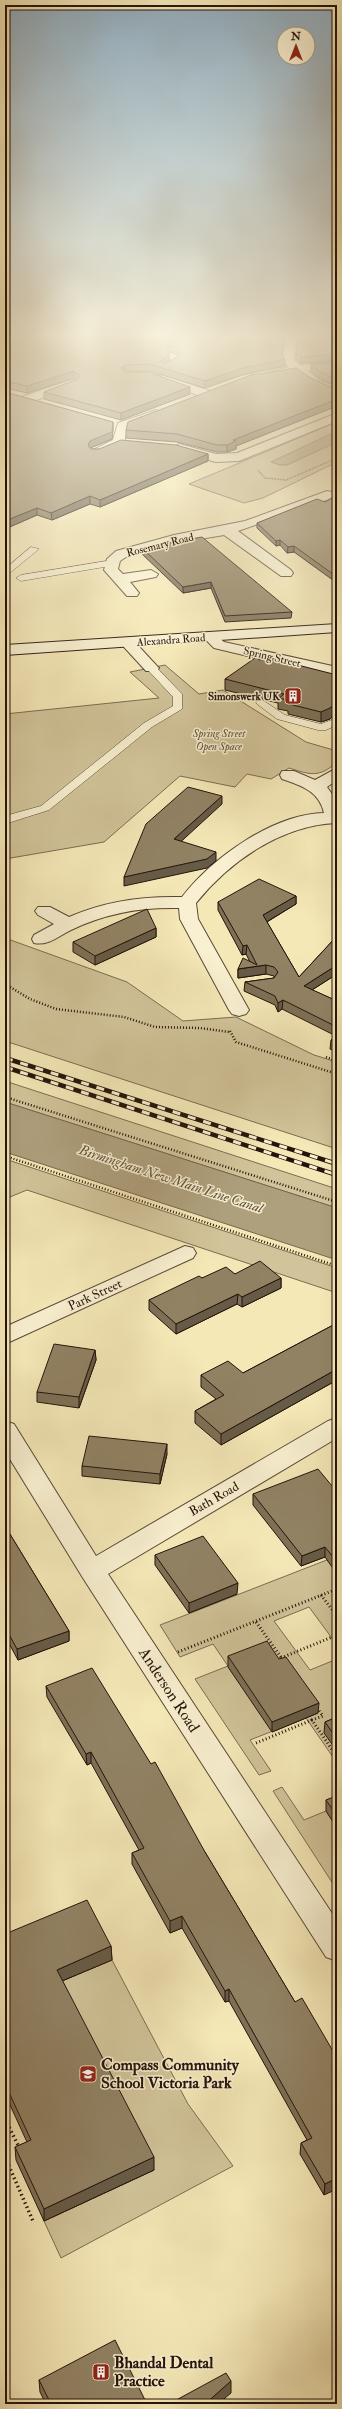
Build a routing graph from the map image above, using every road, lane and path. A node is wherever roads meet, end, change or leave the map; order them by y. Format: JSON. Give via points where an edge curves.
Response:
{"nodes":[{"id":1,"x":110,"y":447,"type":"edge"},
{"id":2,"x":173,"y":447,"type":"edge"},
{"id":3,"x":261,"y":447,"type":"edge"},
{"id":4,"x":95,"y":452,"type":"edge"},
{"id":5,"x":235,"y":458,"type":"junction"},
{"id":6,"x":337,"y":458,"type":"edge"},
{"id":7,"x":337,"y":486,"type":"edge"},
{"id":8,"x":332,"y":498,"type":"edge"},
{"id":9,"x":227,"y":530,"type":"junction"},
{"id":10,"x":34,"y":549,"type":"dead end"},
{"id":11,"x":113,"y":563,"type":"junction"},
{"id":12,"x":286,"y":573,"type":"dead end"},
{"id":13,"x":5,"y":574,"type":"edge"},
{"id":14,"x":150,"y":574,"type":"dead end"},
{"id":15,"x":21,"y":578,"type":"dead end"},
{"id":16,"x":121,"y":579,"type":"junction"},
{"id":17,"x":132,"y":593,"type":"dead end"},
{"id":18,"x":337,"y":628,"type":"edge"},
{"id":19,"x":210,"y":638,"type":"junction"},
{"id":20,"x":128,"y":643,"type":"junction"},
{"id":21,"x":5,"y":650,"type":"edge"},
{"id":22,"x":151,"y":668,"type":"joint"},
{"id":23,"x":337,"y":672,"type":"edge"},
{"id":24,"x":261,"y":702,"type":"edge"},
{"id":25,"x":337,"y":721,"type":"edge"},
{"id":26,"x":337,"y":773,"type":"edge"},
{"id":27,"x":288,"y":775,"type":"dead end"},
{"id":28,"x":317,"y":786,"type":"junction"},
{"id":29,"x":336,"y":818,"type":"edge"},
{"id":30,"x":5,"y":820,"type":"edge"},
{"id":31,"x":187,"y":903,"type":"junction"},
{"id":32,"x":44,"y":911,"type":"dead end"},
{"id":33,"x":68,"y":924,"type":"junction"},
{"id":34,"x":41,"y":939,"type":"dead end"},
{"id":35,"x":5,"y":984,"type":"edge"},
{"id":36,"x":239,"y":1010,"type":"joint"},
{"id":37,"x":229,"y":1032,"type":"junction"},
{"id":38,"x":326,"y":1058,"type":"dead end"},
{"id":39,"x":337,"y":1061,"type":"edge"},
{"id":40,"x":337,"y":1074,"type":"edge"},
{"id":41,"x":5,"y":1097,"type":"edge"},
{"id":42,"x":5,"y":1156,"type":"edge"},
{"id":43,"x":337,"y":1202,"type":"edge"},
{"id":44,"x":185,"y":1253,"type":"dead end"},
{"id":45,"x":337,"y":1266,"type":"edge"},
{"id":46,"x":5,"y":1336,"type":"edge"},
{"id":47,"x":5,"y":1430,"type":"edge"},
{"id":48,"x":335,"y":1433,"type":"edge"},
{"id":49,"x":92,"y":1571,"type":"junction"},
{"id":50,"x":337,"y":1589,"type":"edge"},
{"id":51,"x":321,"y":1595,"type":"junction"},
{"id":52,"x":337,"y":1616,"type":"edge"},
{"id":53,"x":256,"y":1622,"type":"junction"},
{"id":54,"x":337,"y":1636,"type":"edge"},
{"id":55,"x":282,"y":1658,"type":"junction"},
{"id":56,"x":151,"y":1662,"type":"junction"},
{"id":57,"x":286,"y":1664,"type":"edge"},
{"id":58,"x":314,"y":1703,"type":"edge"},
{"id":59,"x":323,"y":1716,"type":"junction"},
{"id":60,"x":312,"y":1720,"type":"junction"},
{"id":61,"x":326,"y":1720,"type":"edge"},
{"id":62,"x":256,"y":1743,"type":"dead end"},
{"id":63,"x":337,"y":1757,"type":"edge"},
{"id":64,"x":337,"y":1948,"type":"edge"},
{"id":65,"x":5,"y":2126,"type":"edge"},
{"id":66,"x":21,"y":2150,"type":"edge"},
{"id":67,"x":5,"y":2157,"type":"edge"},
{"id":68,"x":33,"y":2221,"type":"dead end"}],
"edges":[{"from":1,"to":4,"type":"street"},
{"from":2,"to":5,"type":"street","via":[[216,458]]},
{"from":3,"to":5,"type":"street"},
{"from":5,"to":6,"type":"path","via":[[257,467],[265,478],[286,480]]},
{"from":7,"to":8,"type":"street"},
{"from":8,"to":9,"type":"street","name":"Rosemary Road"},
{"from":9,"to":11,"type":"street","name":"Rosemary Road","via":[[147,546],[121,554]]},
{"from":9,"to":12,"type":"street"},
{"from":10,"to":13,"type":"lane"},
{"from":11,"to":15,"type":"lane"},
{"from":11,"to":16,"type":"street","name":"Rosemary Road","via":[[110,570]]},
{"from":14,"to":16,"type":"street"},
{"from":16,"to":17,"type":"street","name":"Rosemary Road"},
{"from":18,"to":19,"type":"street","name":"Alexandra Road"},
{"from":19,"to":20,"type":"street","name":"Alexandra Road"},
{"from":19,"to":23,"type":"street","name":"Spring Street","via":[[219,645],[263,661]]},
{"from":20,"to":21,"type":"street","name":"Alexandra Road"},
{"from":20,"to":22,"type":"street"},
{"from":22,"to":30,"type":"lane","via":[[178,696],[178,706],[148,725],[45,808]]},
{"from":24,"to":25,"type":"lane","via":[[281,717],[322,728]]},
{"from":26,"to":28,"type":"street"},
{"from":27,"to":28,"type":"street"},
{"from":28,"to":29,"type":"street","via":[[331,800]]},
{"from":29,"to":31,"type":"street","via":[[303,821],[283,826],[266,835],[224,866],[196,891]]},
{"from":31,"to":33,"type":"street","via":[[122,905]]},
{"from":31,"to":36,"type":"street","via":[[189,919],[235,986]]},
{"from":32,"to":33,"type":"street"},
{"from":33,"to":34,"type":"street"},
{"from":35,"to":37,"type":"path","via":[[30,999],[56,1009],[124,1017],[155,1027],[200,1028]]},
{"from":36,"to":37,"type":"path"},
{"from":37,"to":40,"type":"path","via":[[236,1042]]},
{"from":38,"to":39,"type":"path"},
{"from":41,"to":43,"type":"path"},
{"from":42,"to":45,"type":"path"},
{"from":44,"to":46,"type":"street","name":"Park Street"},
{"from":47,"to":49,"type":"street","name":"Anderson Road"},
{"from":48,"to":49,"type":"street","name":"Bath Road"},
{"from":49,"to":56,"type":"street","name":"Anderson Road"},
{"from":50,"to":51,"type":"path"},
{"from":51,"to":52,"type":"path"},
{"from":51,"to":53,"type":"path"},
{"from":53,"to":55,"type":"path"},
{"from":53,"to":56,"type":"path"},
{"from":54,"to":55,"type":"path"},
{"from":55,"to":57,"type":"path"},
{"from":56,"to":64,"type":"street","name":"Anderson Road"},
{"from":58,"to":59,"type":"path"},
{"from":59,"to":60,"type":"path"},
{"from":59,"to":61,"type":"path"},
{"from":60,"to":62,"type":"path"},
{"from":60,"to":63,"type":"path"},
{"from":65,"to":66,"type":"path","via":[[9,2127]]},
{"from":67,"to":68,"type":"path"}]}
